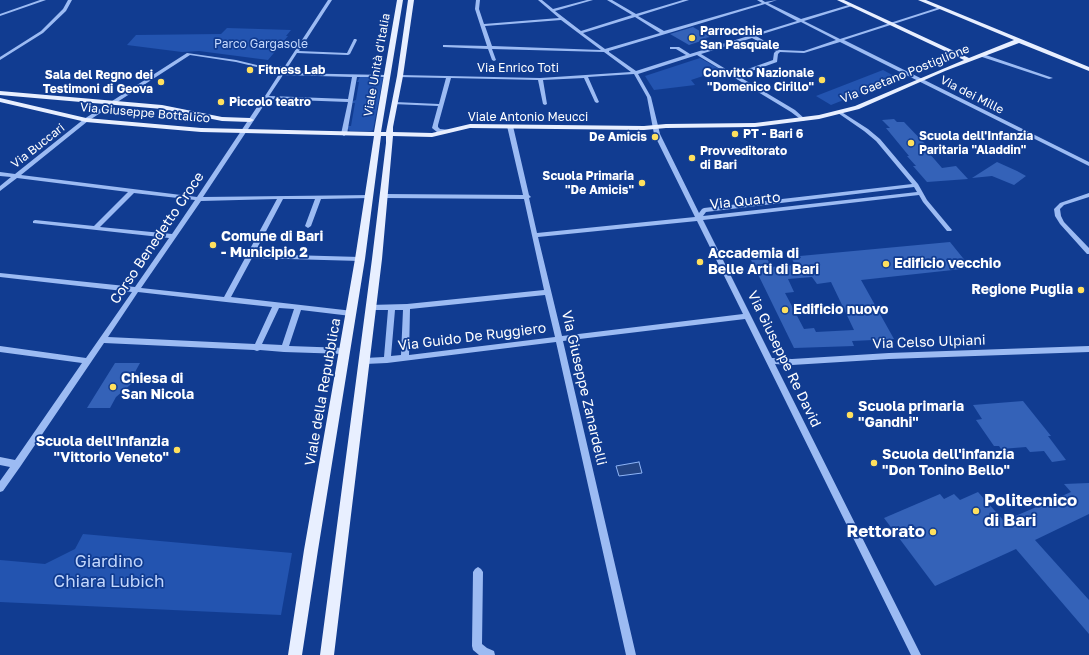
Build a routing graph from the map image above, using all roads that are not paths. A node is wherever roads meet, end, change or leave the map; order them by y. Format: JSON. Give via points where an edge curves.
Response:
{"nodes":[{"id":1,"x":44,"y":0,"type":"edge"},
{"id":2,"x":330,"y":0,"type":"edge"},
{"id":3,"x":478,"y":0,"type":"edge"},
{"id":4,"x":540,"y":0,"type":"edge"},
{"id":5,"x":591,"y":0,"type":"edge"},
{"id":6,"x":609,"y":0,"type":"edge"},
{"id":7,"x":687,"y":0,"type":"edge"},
{"id":8,"x":760,"y":0,"type":"edge"},
{"id":9,"x":775,"y":0,"type":"edge"},
{"id":10,"x":840,"y":0,"type":"edge"},
{"id":11,"x":921,"y":0,"type":"edge"},
{"id":12,"x":68,"y":1,"type":"edge"},
{"id":13,"x":399,"y":3,"type":"edge"},
{"id":14,"x":410,"y":3,"type":"edge"},
{"id":15,"x":765,"y":3,"type":"junction"},
{"id":16,"x":851,"y":5,"type":"junction"},
{"id":17,"x":939,"y":8,"type":"junction"},
{"id":18,"x":552,"y":11,"type":"junction"},
{"id":19,"x":0,"y":15,"type":"edge"},
{"id":20,"x":635,"y":16,"type":"junction"},
{"id":21,"x":562,"y":19,"type":"junction"},
{"id":22,"x":801,"y":20,"type":"junction"},
{"id":23,"x":891,"y":24,"type":"junction"},
{"id":24,"x":482,"y":25,"type":"junction"},
{"id":25,"x":581,"y":32,"type":"junction"},
{"id":26,"x":664,"y":33,"type":"junction"},
{"id":27,"x":752,"y":36,"type":"junction"},
{"id":28,"x":355,"y":40,"type":"dead end"},
{"id":29,"x":840,"y":40,"type":"junction"},
{"id":30,"x":1018,"y":40,"type":"junction"},
{"id":31,"x":446,"y":46,"type":"dead end"},
{"id":32,"x":391,"y":47,"type":"junction"},
{"id":33,"x":404,"y":47,"type":"junction"},
{"id":34,"x":672,"y":48,"type":"dead end"},
{"id":35,"x":491,"y":49,"type":"junction"},
{"id":36,"x":607,"y":51,"type":"junction"},
{"id":37,"x":779,"y":51,"type":"junction"},
{"id":38,"x":295,"y":52,"type":"junction"},
{"id":39,"x":697,"y":53,"type":"junction"},
{"id":40,"x":982,"y":55,"type":"junction"},
{"id":41,"x":690,"y":56,"type":"junction"},
{"id":42,"x":0,"y":59,"type":"edge"},
{"id":43,"x":494,"y":60,"type":"dead end"},
{"id":44,"x":969,"y":60,"type":"junction"},
{"id":45,"x":285,"y":67,"type":"junction"},
{"id":46,"x":1089,"y":69,"type":"edge"},
{"id":47,"x":635,"y":73,"type":"junction"},
{"id":48,"x":281,"y":74,"type":"junction"},
{"id":49,"x":355,"y":75,"type":"junction"},
{"id":50,"x":387,"y":76,"type":"junction"},
{"id":51,"x":400,"y":76,"type":"junction"},
{"id":52,"x":735,"y":76,"type":"junction"},
{"id":53,"x":448,"y":77,"type":"junction"},
{"id":54,"x":586,"y":77,"type":"junction"},
{"id":55,"x":1051,"y":78,"type":"dead end"},
{"id":56,"x":540,"y":79,"type":"junction"},
{"id":57,"x":920,"y":80,"type":"junction"},
{"id":58,"x":0,"y":93,"type":"edge"},
{"id":59,"x":9,"y":94,"type":"junction"},
{"id":60,"x":44,"y":96,"type":"junction"},
{"id":61,"x":265,"y":97,"type":"junction"},
{"id":62,"x":0,"y":100,"type":"edge"},
{"id":63,"x":350,"y":101,"type":"junction"},
{"id":64,"x":115,"y":102,"type":"junction"},
{"id":65,"x":597,"y":102,"type":"dead end"},
{"id":66,"x":395,"y":103,"type":"junction"},
{"id":67,"x":545,"y":104,"type":"dead end"},
{"id":68,"x":440,"y":105,"type":"junction"},
{"id":69,"x":35,"y":107,"type":"junction"},
{"id":70,"x":840,"y":112,"type":"junction"},
{"id":71,"x":211,"y":117,"type":"junction"},
{"id":72,"x":86,"y":120,"type":"junction"},
{"id":73,"x":250,"y":120,"type":"junction"},
{"id":74,"x":803,"y":120,"type":"junction"},
{"id":75,"x":510,"y":126,"type":"junction"},
{"id":76,"x":655,"y":127,"type":"junction"},
{"id":77,"x":201,"y":130,"type":"junction"},
{"id":78,"x":242,"y":131,"type":"junction"},
{"id":79,"x":448,"y":131,"type":"junction"},
{"id":80,"x":344,"y":134,"type":"junction"},
{"id":81,"x":377,"y":134,"type":"junction"},
{"id":82,"x":390,"y":134,"type":"junction"},
{"id":83,"x":1089,"y":164,"type":"edge"},
{"id":84,"x":0,"y":174,"type":"edge"},
{"id":85,"x":16,"y":176,"type":"junction"},
{"id":86,"x":916,"y":185,"type":"junction"},
{"id":87,"x":0,"y":189,"type":"edge"},
{"id":88,"x":132,"y":191,"type":"junction"},
{"id":89,"x":920,"y":193,"type":"junction"},
{"id":90,"x":1089,"y":194,"type":"edge"},
{"id":91,"x":370,"y":196,"type":"junction"},
{"id":92,"x":384,"y":196,"type":"junction"},
{"id":93,"x":319,"y":197,"type":"junction"},
{"id":94,"x":528,"y":197,"type":"junction"},
{"id":95,"x":282,"y":198,"type":"junction"},
{"id":96,"x":199,"y":199,"type":"junction"},
{"id":97,"x":740,"y":206,"type":"junction"},
{"id":98,"x":745,"y":214,"type":"junction"},
{"id":99,"x":699,"y":218,"type":"junction"},
{"id":100,"x":35,"y":222,"type":"dead end"},
{"id":101,"x":308,"y":226,"type":"dead end"},
{"id":102,"x":95,"y":228,"type":"junction"},
{"id":103,"x":949,"y":230,"type":"dead end"},
{"id":104,"x":536,"y":235,"type":"junction"},
{"id":105,"x":173,"y":236,"type":"junction"},
{"id":106,"x":1089,"y":252,"type":"edge"},
{"id":107,"x":250,"y":256,"type":"junction"},
{"id":108,"x":360,"y":259,"type":"junction"},
{"id":109,"x":0,"y":275,"type":"edge"},
{"id":110,"x":136,"y":291,"type":"junction"},
{"id":111,"x":548,"y":292,"type":"junction"},
{"id":112,"x":226,"y":300,"type":"junction"},
{"id":113,"x":276,"y":306,"type":"junction"},
{"id":114,"x":371,"y":307,"type":"junction"},
{"id":115,"x":392,"y":307,"type":"junction"},
{"id":116,"x":407,"y":307,"type":"junction"},
{"id":117,"x":298,"y":308,"type":"junction"},
{"id":118,"x":351,"y":313,"type":"junction"},
{"id":119,"x":748,"y":316,"type":"junction"},
{"id":120,"x":102,"y":340,"type":"junction"},
{"id":121,"x":559,"y":340,"type":"junction"},
{"id":122,"x":257,"y":348,"type":"junction"},
{"id":123,"x":0,"y":349,"type":"edge"},
{"id":124,"x":284,"y":349,"type":"junction"},
{"id":125,"x":1089,"y":349,"type":"edge"},
{"id":126,"x":345,"y":351,"type":"junction"},
{"id":127,"x":405,"y":358,"type":"junction"},
{"id":128,"x":387,"y":360,"type":"junction"},
{"id":129,"x":88,"y":361,"type":"junction"},
{"id":130,"x":365,"y":361,"type":"junction"},
{"id":131,"x":770,"y":361,"type":"junction"},
{"id":132,"x":0,"y":461,"type":"edge"},
{"id":133,"x":17,"y":464,"type":"junction"},
{"id":134,"x":0,"y":488,"type":"edge"},
{"id":135,"x":478,"y":572,"type":"dead end"},
{"id":136,"x":295,"y":655,"type":"edge"},
{"id":137,"x":327,"y":655,"type":"edge"},
{"id":138,"x":490,"y":655,"type":"edge"},
{"id":139,"x":629,"y":655,"type":"edge"},
{"id":140,"x":916,"y":655,"type":"edge"}],
"edges":[{"from":1,"to":19,"type":"street"},
{"from":2,"to":38,"type":"street","name":"Corso Benedetto Croce"},
{"from":3,"to":24,"type":"street","via":[[477,8]]},
{"from":4,"to":18,"type":"street","name":"Via Giuseppe Re David"},
{"from":5,"to":18,"type":"street"},
{"from":6,"to":20,"type":"street"},
{"from":7,"to":20,"type":"street"},
{"from":8,"to":15,"type":"street","name":"Via dei Mille"},
{"from":9,"to":15,"type":"street"},
{"from":10,"to":16,"type":"main road"},
{"from":11,"to":17,"type":"main road"},
{"from":12,"to":42,"type":"street","via":[[65,10],[42,32]]},
{"from":13,"to":14,"type":"main road"},
{"from":13,"to":32,"type":"main road","name":"Viale Unità d'Italia"},
{"from":14,"to":33,"type":"main road","name":"Viale Unità d'Italia"},
{"from":15,"to":22,"type":"street","name":"Via dei Mille"},
{"from":15,"to":26,"type":"street"},
{"from":16,"to":22,"type":"street","name":"Via Enrico Toti"},
{"from":16,"to":23,"type":"main road"},
{"from":17,"to":23,"type":"street"},
{"from":17,"to":30,"type":"main road"},
{"from":18,"to":21,"type":"street","name":"Via Giuseppe Re David"},
{"from":20,"to":25,"type":"street"},
{"from":20,"to":26,"type":"street"},
{"from":21,"to":24,"type":"street"},
{"from":21,"to":25,"type":"street","name":"Via Giuseppe Re David"},
{"from":22,"to":27,"type":"street","name":"Via Enrico Toti"},
{"from":22,"to":29,"type":"street","name":"Via dei Mille"},
{"from":23,"to":29,"type":"street"},
{"from":23,"to":44,"type":"main road"},
{"from":24,"to":35,"type":"street"},
{"from":25,"to":36,"type":"street","name":"Via Giuseppe Re David"},
{"from":26,"to":36,"type":"street"},
{"from":27,"to":37,"type":"street"},
{"from":27,"to":39,"type":"street","name":"Via Enrico Toti"},
{"from":28,"to":38,"type":"street","via":[[348,54]]},
{"from":29,"to":37,"type":"street","via":[[804,52]]},
{"from":29,"to":57,"type":"street","name":"Via dei Mille"},
{"from":30,"to":40,"type":"main road","name":"Via Gaetano Postiglione"},
{"from":30,"to":46,"type":"main road"},
{"from":31,"to":35,"type":"street"},
{"from":32,"to":33,"type":"main road"},
{"from":32,"to":50,"type":"main road","name":"Viale Unità d'Italia"},
{"from":33,"to":51,"type":"main road","name":"Viale Unità d'Italia"},
{"from":34,"to":41,"type":"street","via":[[677,48]]},
{"from":35,"to":36,"type":"street"},
{"from":35,"to":43,"type":"street"},
{"from":36,"to":47,"type":"street","name":"Via Giuseppe Re David"},
{"from":37,"to":52,"type":"street","via":[[775,61]]},
{"from":38,"to":45,"type":"street","name":"Corso Benedetto Croce"},
{"from":39,"to":41,"type":"street","name":"Via Enrico Toti"},
{"from":39,"to":52,"type":"street"},
{"from":40,"to":44,"type":"main road","name":"Via Gaetano Postiglione"},
{"from":40,"to":55,"type":"street"},
{"from":41,"to":47,"type":"street","name":"Via Enrico Toti"},
{"from":44,"to":57,"type":"main road","name":"Via Gaetano Postiglione"},
{"from":45,"to":48,"type":"street","name":"Corso Benedetto Croce"},
{"from":45,"to":64,"type":"street","name":"Via Buccari","via":[[261,67],[189,54]]},
{"from":47,"to":54,"type":"street","name":"Via Enrico Toti"},
{"from":47,"to":76,"type":"street","name":"Via Giuseppe Re David","via":[[649,97]]},
{"from":48,"to":49,"type":"street"},
{"from":48,"to":61,"type":"street","name":"Corso Benedetto Croce"},
{"from":49,"to":50,"type":"street"},
{"from":49,"to":63,"type":"street"},
{"from":50,"to":81,"type":"main road","name":"Viale Unità d'Italia"},
{"from":51,"to":53,"type":"street","name":"Via Enrico Toti"},
{"from":51,"to":66,"type":"main road","name":"Viale Unità d'Italia"},
{"from":52,"to":74,"type":"street","via":[[793,111]]},
{"from":53,"to":56,"type":"street","name":"Via Enrico Toti"},
{"from":53,"to":68,"type":"street"},
{"from":54,"to":56,"type":"street","name":"Via Enrico Toti"},
{"from":54,"to":65,"type":"street"},
{"from":56,"to":67,"type":"street"},
{"from":57,"to":70,"type":"main road","name":"Via Gaetano Postiglione","via":[[856,108]]},
{"from":57,"to":83,"type":"street","name":"Via dei Mille"},
{"from":58,"to":59,"type":"main road"},
{"from":59,"to":60,"type":"main road"},
{"from":59,"to":62,"type":"main road"},
{"from":60,"to":64,"type":"main road"},
{"from":60,"to":69,"type":"main road","via":[[33,103]]},
{"from":61,"to":63,"type":"street"},
{"from":61,"to":73,"type":"street","name":"Corso Benedetto Croce"},
{"from":62,"to":69,"type":"main road","name":"Via Giuseppe Bottalico"},
{"from":63,"to":80,"type":"street"},
{"from":64,"to":71,"type":"main road","via":[[162,107]]},
{"from":64,"to":72,"type":"street","name":"Via Buccari"},
{"from":66,"to":68,"type":"street"},
{"from":66,"to":82,"type":"main road","name":"Viale Unità d'Italia","via":[[389,127]]},
{"from":68,"to":79,"type":"street","via":[[435,128]]},
{"from":69,"to":72,"type":"main road","name":"Via Giuseppe Bottalico"},
{"from":70,"to":74,"type":"main road","name":"Via Gaetano Postiglione"},
{"from":70,"to":86,"type":"street","via":[[878,140]]},
{"from":71,"to":73,"type":"main road"},
{"from":71,"to":77,"type":"main road"},
{"from":72,"to":77,"type":"main road","name":"Via Giuseppe Bottalico"},
{"from":72,"to":85,"type":"street","name":"Via Buccari"},
{"from":73,"to":78,"type":"street","name":"Corso Benedetto Croce"},
{"from":74,"to":76,"type":"main road","name":"Via Gaetano Postiglione","via":[[755,125]]},
{"from":75,"to":76,"type":"main road","name":"Viale Antonio Meucci"},
{"from":75,"to":79,"type":"main road","name":"Viale Antonio Meucci","via":[[470,126]]},
{"from":75,"to":94,"type":"street","name":"Via Giuseppe Zanardelli"},
{"from":76,"to":99,"type":"street","name":"Via Giuseppe Re David","via":[[656,134]]},
{"from":77,"to":78,"type":"main road","name":"Via Giuseppe Bottalico"},
{"from":78,"to":80,"type":"main road","name":"Via Giuseppe Bottalico"},
{"from":78,"to":96,"type":"street","name":"Corso Benedetto Croce"},
{"from":79,"to":82,"type":"main road","name":"Viale Antonio Meucci","via":[[432,135]]},
{"from":80,"to":81,"type":"main road","name":"Viale Antonio Meucci"},
{"from":81,"to":82,"type":"main road","name":"Viale Antonio Meucci"},
{"from":81,"to":91,"type":"main road","name":"Viale della Repubblica"},
{"from":82,"to":92,"type":"main road"},
{"from":84,"to":85,"type":"street"},
{"from":85,"to":87,"type":"street","name":"Via Buccari"},
{"from":85,"to":88,"type":"street"},
{"from":86,"to":89,"type":"street"},
{"from":86,"to":97,"type":"street","name":"Via Quarto"},
{"from":88,"to":96,"type":"street"},
{"from":88,"to":102,"type":"street"},
{"from":89,"to":98,"type":"street","name":"Via Quarto"},
{"from":89,"to":103,"type":"street"},
{"from":90,"to":106,"type":"street","via":[[1062,204],[1057,209],[1062,223]]},
{"from":91,"to":93,"type":"street"},
{"from":91,"to":108,"type":"main road","name":"Viale della Repubblica"},
{"from":92,"to":94,"type":"street"},
{"from":92,"to":114,"type":"main road"},
{"from":93,"to":95,"type":"street"},
{"from":93,"to":101,"type":"street"},
{"from":94,"to":104,"type":"street","name":"Via Giuseppe Zanardelli"},
{"from":95,"to":96,"type":"street"},
{"from":95,"to":107,"type":"street"},
{"from":96,"to":105,"type":"street","name":"Corso Benedetto Croce"},
{"from":97,"to":98,"type":"street"},
{"from":97,"to":99,"type":"street","name":"Via Quarto","via":[[704,210]]},
{"from":98,"to":99,"type":"street","name":"Via Quarto"},
{"from":99,"to":104,"type":"street"},
{"from":99,"to":119,"type":"street","name":"Via Giuseppe Re David"},
{"from":100,"to":102,"type":"street"},
{"from":102,"to":105,"type":"street"},
{"from":104,"to":111,"type":"street","name":"Via Giuseppe Zanardelli"},
{"from":105,"to":110,"type":"street","name":"Corso Benedetto Croce"},
{"from":107,"to":108,"type":"street"},
{"from":107,"to":112,"type":"street"},
{"from":108,"to":118,"type":"main road","name":"Viale della Repubblica"},
{"from":109,"to":110,"type":"street"},
{"from":110,"to":112,"type":"street"},
{"from":110,"to":120,"type":"street","name":"Corso Benedetto Croce"},
{"from":111,"to":116,"type":"street"},
{"from":111,"to":121,"type":"street","name":"Via Giuseppe Zanardelli"},
{"from":112,"to":113,"type":"street"},
{"from":113,"to":117,"type":"street"},
{"from":113,"to":122,"type":"street"},
{"from":114,"to":115,"type":"street"},
{"from":114,"to":130,"type":"main road"},
{"from":115,"to":116,"type":"street"},
{"from":115,"to":128,"type":"street"},
{"from":116,"to":127,"type":"street"},
{"from":117,"to":118,"type":"street"},
{"from":117,"to":124,"type":"street"},
{"from":118,"to":126,"type":"main road","name":"Viale della Repubblica"},
{"from":119,"to":121,"type":"street","name":"Via Guido De Ruggiero"},
{"from":119,"to":131,"type":"street","name":"Via Giuseppe Re David"},
{"from":120,"to":122,"type":"street"},
{"from":120,"to":129,"type":"street","name":"Corso Benedetto Croce"},
{"from":121,"to":127,"type":"street","name":"Via Guido De Ruggiero"},
{"from":121,"to":139,"type":"street","name":"Via Giuseppe Zanardelli"},
{"from":122,"to":124,"type":"street"},
{"from":123,"to":129,"type":"street"},
{"from":124,"to":126,"type":"street"},
{"from":125,"to":131,"type":"street","name":"Via Celso Ulpiani"},
{"from":126,"to":136,"type":"main road","name":"Viale della Repubblica"},
{"from":127,"to":128,"type":"street","name":"Via Guido De Ruggiero"},
{"from":128,"to":130,"type":"street","name":"Via Guido De Ruggiero"},
{"from":129,"to":133,"type":"street","name":"Corso Benedetto Croce"},
{"from":130,"to":137,"type":"main road"},
{"from":131,"to":140,"type":"street","name":"Via Giuseppe Re David"},
{"from":132,"to":133,"type":"street"},
{"from":133,"to":134,"type":"street","name":"Corso Benedetto Croce"},
{"from":135,"to":138,"type":"street","via":[[477,646]]}]}
